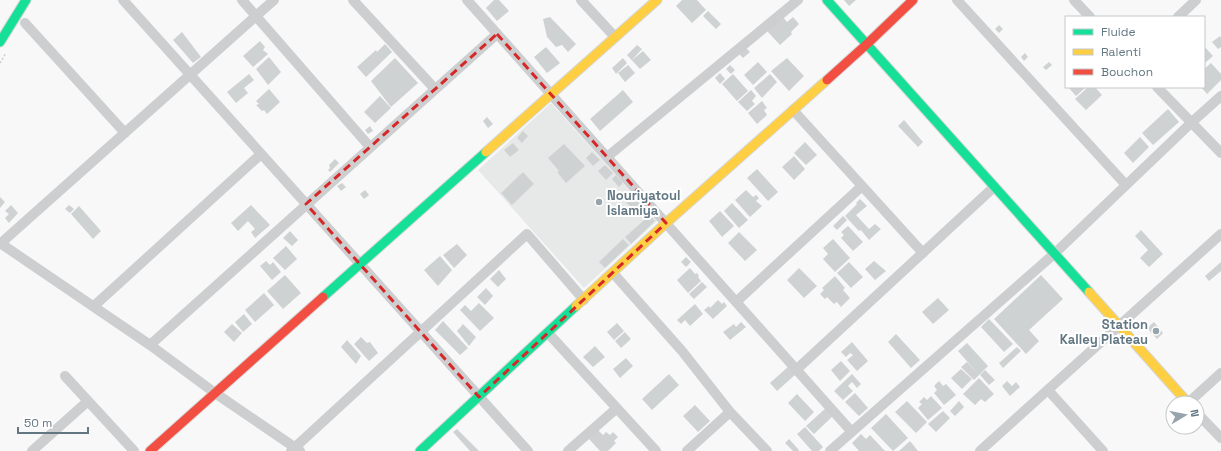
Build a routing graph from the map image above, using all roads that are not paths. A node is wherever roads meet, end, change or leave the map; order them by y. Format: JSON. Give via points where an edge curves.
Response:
{"nodes":[{"id":1,"x":26,"y":0,"type":"edge"},
{"id":2,"x":123,"y":0,"type":"edge"},
{"id":3,"x":242,"y":0,"type":"edge"},
{"id":4,"x":274,"y":0,"type":"edge"},
{"id":5,"x":353,"y":0,"type":"edge"},
{"id":6,"x":468,"y":0,"type":"edge"},
{"id":7,"x":581,"y":0,"type":"edge"},
{"id":8,"x":657,"y":0,"type":"edge"},
{"id":9,"x":798,"y":0,"type":"edge"},
{"id":10,"x":827,"y":0,"type":"edge"},
{"id":11,"x":913,"y":0,"type":"edge"},
{"id":12,"x":957,"y":0,"type":"edge"},
{"id":13,"x":1074,"y":0,"type":"edge"},
{"id":14,"x":1196,"y":0,"type":"edge"},
{"id":15,"x":257,"y":15,"type":"junction"},
{"id":16,"x":1089,"y":16,"type":"edge"},
{"id":17,"x":1179,"y":16,"type":"edge"},
{"id":18,"x":25,"y":23,"type":"dead end"},
{"id":19,"x":497,"y":34,"type":"junction"},
{"id":20,"x":615,"y":37,"type":"junction"},
{"id":21,"x":0,"y":42,"type":"edge"},
{"id":22,"x":866,"y":44,"type":"junction"},
{"id":23,"x":190,"y":75,"type":"junction"},
{"id":24,"x":1158,"y":88,"type":"edge"},
{"id":25,"x":435,"y":89,"type":"junction"},
{"id":26,"x":551,"y":94,"type":"junction"},
{"id":27,"x":1221,"y":96,"type":"edge"},
{"id":28,"x":793,"y":110,"type":"junction"},
{"id":29,"x":1192,"y":122,"type":"junction"},
{"id":30,"x":125,"y":133,"type":"junction"},
{"id":31,"x":370,"y":147,"type":"junction"},
{"id":32,"x":1221,"y":153,"type":"edge"},
{"id":33,"x":261,"y":154,"type":"junction"},
{"id":34,"x":607,"y":157,"type":"junction"},
{"id":35,"x":1126,"y":185,"type":"junction"},
{"id":36,"x":862,"y":186,"type":"junction"},
{"id":37,"x":994,"y":187,"type":"junction"},
{"id":38,"x":306,"y":204,"type":"junction"},
{"id":39,"x":666,"y":223,"type":"junction"},
{"id":40,"x":1221,"y":234,"type":"edge"},
{"id":41,"x":0,"y":243,"type":"edge"},
{"id":42,"x":923,"y":253,"type":"junction"},
{"id":43,"x":1054,"y":254,"type":"junction"},
{"id":44,"x":360,"y":264,"type":"junction"},
{"id":45,"x":613,"y":272,"type":"junction"},
{"id":46,"x":584,"y":300,"type":"junction"},
{"id":47,"x":736,"y":302,"type":"junction"},
{"id":48,"x":94,"y":306,"type":"junction"},
{"id":49,"x":1119,"y":326,"type":"junction"},
{"id":50,"x":421,"y":332,"type":"junction"},
{"id":51,"x":548,"y":333,"type":"junction"},
{"id":52,"x":150,"y":345,"type":"junction"},
{"id":53,"x":796,"y":370,"type":"junction"},
{"id":54,"x":1221,"y":373,"type":"edge"},
{"id":55,"x":65,"y":376,"type":"dead end"},
{"id":56,"x":1048,"y":390,"type":"junction"},
{"id":57,"x":215,"y":393,"type":"junction"},
{"id":58,"x":1181,"y":395,"type":"edge"},
{"id":59,"x":1197,"y":395,"type":"edge"},
{"id":60,"x":479,"y":396,"type":"junction"},
{"id":61,"x":88,"y":400,"type":"junction"},
{"id":62,"x":617,"y":408,"type":"junction"},
{"id":63,"x":730,"y":412,"type":"junction"},
{"id":64,"x":1205,"y":421,"type":"edge"},
{"id":65,"x":851,"y":431,"type":"junction"},
{"id":66,"x":1221,"y":438,"type":"edge"},
{"id":67,"x":295,"y":450,"type":"edge"},
{"id":68,"x":32,"y":451,"type":"edge"},
{"id":69,"x":134,"y":451,"type":"edge"},
{"id":70,"x":150,"y":451,"type":"edge"},
{"id":71,"x":420,"y":451,"type":"edge"},
{"id":72,"x":528,"y":451,"type":"edge"},
{"id":73,"x":568,"y":451,"type":"edge"},
{"id":74,"x":656,"y":451,"type":"edge"},
{"id":75,"x":687,"y":451,"type":"edge"},
{"id":76,"x":767,"y":451,"type":"edge"},
{"id":77,"x":830,"y":451,"type":"edge"},
{"id":78,"x":980,"y":451,"type":"edge"},
{"id":79,"x":1103,"y":451,"type":"edge"}],
"edges":[{"from":1,"to":21,"type":"street"},
{"from":2,"to":23,"type":"street"},
{"from":3,"to":15,"type":"street"},
{"from":4,"to":15,"type":"street"},
{"from":5,"to":25,"type":"street"},
{"from":6,"to":19,"type":"street"},
{"from":7,"to":20,"type":"street"},
{"from":8,"to":20,"type":"street"},
{"from":9,"to":34,"type":"street"},
{"from":10,"to":22,"type":"street"},
{"from":11,"to":22,"type":"street"},
{"from":12,"to":35,"type":"street"},
{"from":13,"to":16,"type":"street"},
{"from":14,"to":17,"type":"street"},
{"from":15,"to":23,"type":"street"},
{"from":15,"to":31,"type":"street"},
{"from":18,"to":30,"type":"street"},
{"from":19,"to":25,"type":"street"},
{"from":19,"to":26,"type":"street"},
{"from":20,"to":26,"type":"street"},
{"from":22,"to":28,"type":"street"},
{"from":22,"to":37,"type":"street"},
{"from":23,"to":30,"type":"street"},
{"from":23,"to":33,"type":"street"},
{"from":24,"to":29,"type":"street"},
{"from":25,"to":31,"type":"street"},
{"from":26,"to":34,"type":"street"},
{"from":26,"to":44,"type":"street"},
{"from":27,"to":29,"type":"street"},
{"from":28,"to":36,"type":"street"},
{"from":28,"to":39,"type":"street"},
{"from":29,"to":32,"type":"street"},
{"from":29,"to":35,"type":"street"},
{"from":30,"to":41,"type":"street"},
{"from":31,"to":38,"type":"street"},
{"from":33,"to":38,"type":"street"},
{"from":33,"to":48,"type":"street"},
{"from":34,"to":39,"type":"street"},
{"from":35,"to":43,"type":"street"},
{"from":36,"to":42,"type":"street"},
{"from":36,"to":47,"type":"street"},
{"from":37,"to":42,"type":"street"},
{"from":37,"to":43,"type":"street"},
{"from":38,"to":44,"type":"street"},
{"from":38,"to":52,"type":"street"},
{"from":39,"to":45,"type":"street"},
{"from":39,"to":47,"type":"street"},
{"from":40,"to":49,"type":"street"},
{"from":41,"to":48,"type":"street"},
{"from":42,"to":53,"type":"street"},
{"from":43,"to":49,"type":"street"},
{"from":43,"to":65,"type":"street"},
{"from":44,"to":50,"type":"street"},
{"from":44,"to":57,"type":"street"},
{"from":45,"to":46,"type":"street"},
{"from":45,"to":63,"type":"street","via":[[682,351]]},
{"from":46,"to":50,"type":"street","via":[[527,234]]},
{"from":46,"to":51,"type":"street"},
{"from":47,"to":53,"type":"street"},
{"from":48,"to":52,"type":"street"},
{"from":49,"to":56,"type":"street"},
{"from":49,"to":58,"type":"street"},
{"from":50,"to":60,"type":"street"},
{"from":50,"to":67,"type":"street"},
{"from":51,"to":60,"type":"street"},
{"from":51,"to":62,"type":"street"},
{"from":52,"to":57,"type":"street"},
{"from":53,"to":65,"type":"street"},
{"from":54,"to":59,"type":"street"},
{"from":55,"to":61,"type":"street"},
{"from":56,"to":78,"type":"street"},
{"from":56,"to":79,"type":"street"},
{"from":57,"to":67,"type":"street"},
{"from":57,"to":70,"type":"street"},
{"from":60,"to":71,"type":"street"},
{"from":60,"to":72,"type":"street"},
{"from":61,"to":68,"type":"street"},
{"from":61,"to":69,"type":"street"},
{"from":62,"to":73,"type":"street"},
{"from":62,"to":74,"type":"street"},
{"from":63,"to":75,"type":"street"},
{"from":63,"to":76,"type":"street"},
{"from":64,"to":66,"type":"street"},
{"from":65,"to":77,"type":"street"}]}
